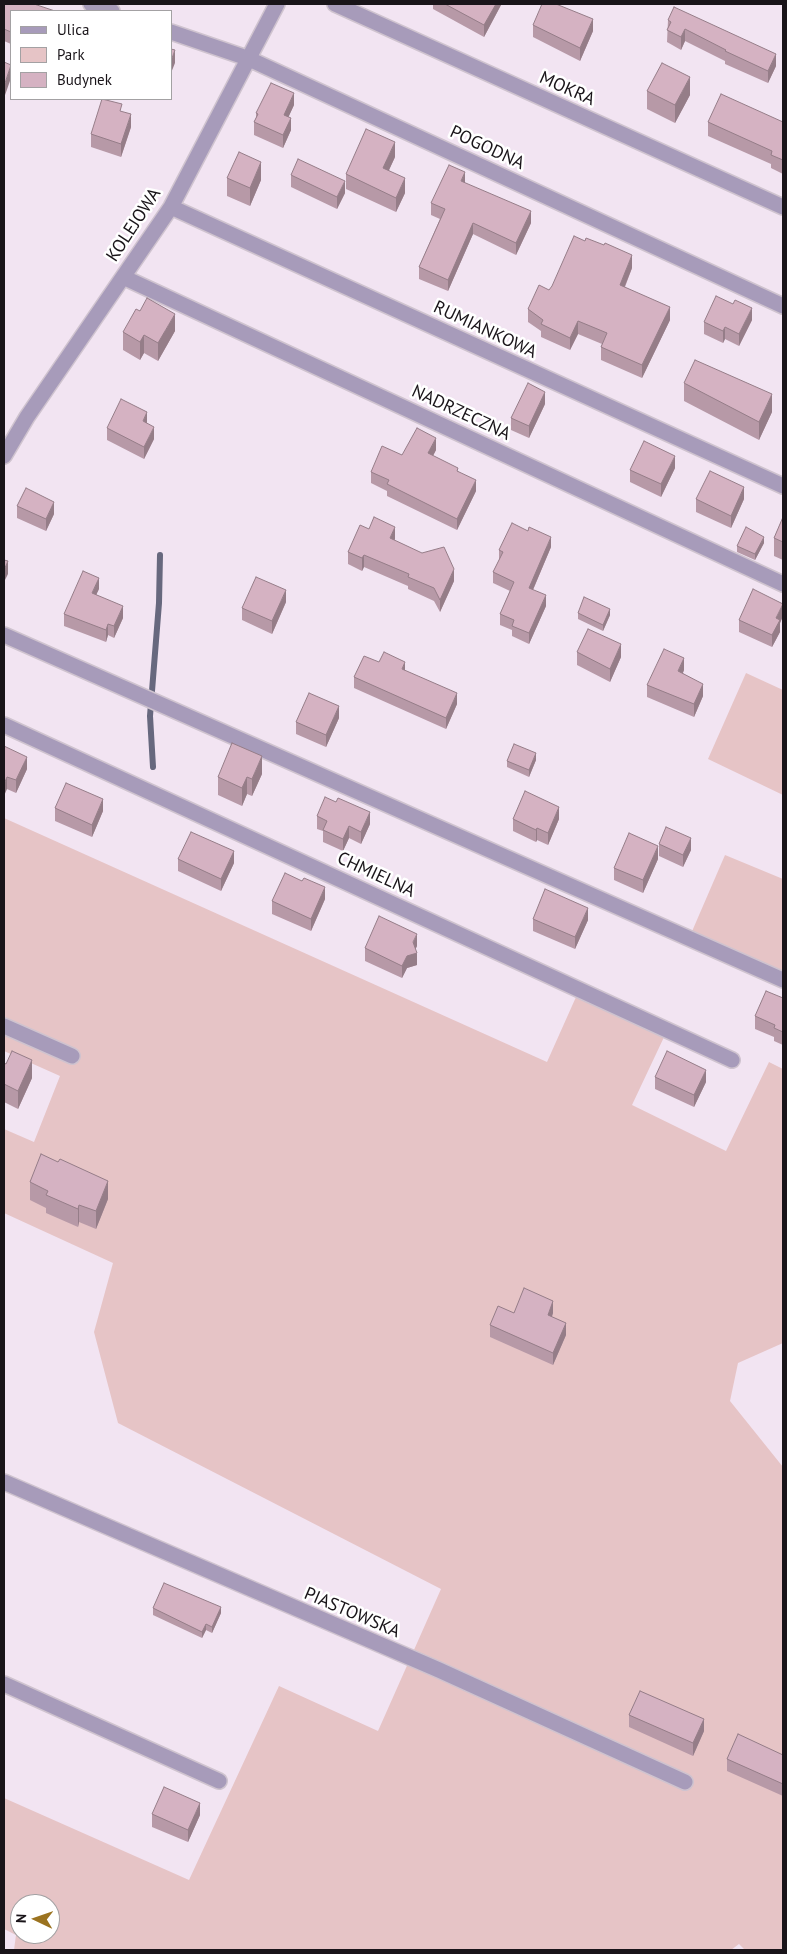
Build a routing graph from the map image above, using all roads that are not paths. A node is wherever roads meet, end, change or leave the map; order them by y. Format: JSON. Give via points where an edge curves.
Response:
{"nodes":[{"id":1,"x":91,"y":4,"type":"edge"},
{"id":2,"x":277,"y":4,"type":"edge"},
{"id":3,"x":335,"y":4,"type":"edge"},
{"id":4,"x":109,"y":10,"type":"edge"},
{"id":5,"x":172,"y":32,"type":"edge"},
{"id":6,"x":247,"y":58,"type":"junction"},
{"id":7,"x":171,"y":207,"type":"junction"},
{"id":8,"x":783,"y":207,"type":"edge"},
{"id":9,"x":123,"y":277,"type":"junction"},
{"id":10,"x":783,"y":306,"type":"edge"},
{"id":11,"x":4,"y":456,"type":"edge"},
{"id":12,"x":783,"y":486,"type":"edge"},
{"id":13,"x":783,"y":584,"type":"edge"},
{"id":14,"x":4,"y":635,"type":"edge"},
{"id":15,"x":4,"y":725,"type":"edge"},
{"id":16,"x":783,"y":980,"type":"edge"},
{"id":17,"x":4,"y":1026,"type":"edge"},
{"id":18,"x":72,"y":1056,"type":"dead end"},
{"id":19,"x":732,"y":1060,"type":"dead end"},
{"id":20,"x":4,"y":1482,"type":"edge"},
{"id":21,"x":4,"y":1684,"type":"edge"},
{"id":22,"x":219,"y":1781,"type":"dead end"},
{"id":23,"x":684,"y":1782,"type":"dead end"}],
"edges":[{"from":1,"to":4,"type":"street"},
{"from":2,"to":6,"type":"street","name":"KOLEJOWA"},
{"from":3,"to":8,"type":"street","name":"MOKRA"},
{"from":5,"to":6,"type":"street","name":"POGODNA"},
{"from":6,"to":7,"type":"street","name":"KOLEJOWA"},
{"from":6,"to":10,"type":"street","name":"POGODNA"},
{"from":7,"to":9,"type":"street","name":"KOLEJOWA"},
{"from":7,"to":12,"type":"street","name":"RUMIANKOWA"},
{"from":9,"to":11,"type":"street","name":"KOLEJOWA"},
{"from":9,"to":13,"type":"street","name":"NADRZECZNA"},
{"from":14,"to":16,"type":"street"},
{"from":15,"to":19,"type":"street","name":"CHMIELNA"},
{"from":17,"to":18,"type":"street"},
{"from":20,"to":23,"type":"street","name":"PIASTOWSKA","via":[[440,1670]]},
{"from":21,"to":22,"type":"street"}]}
